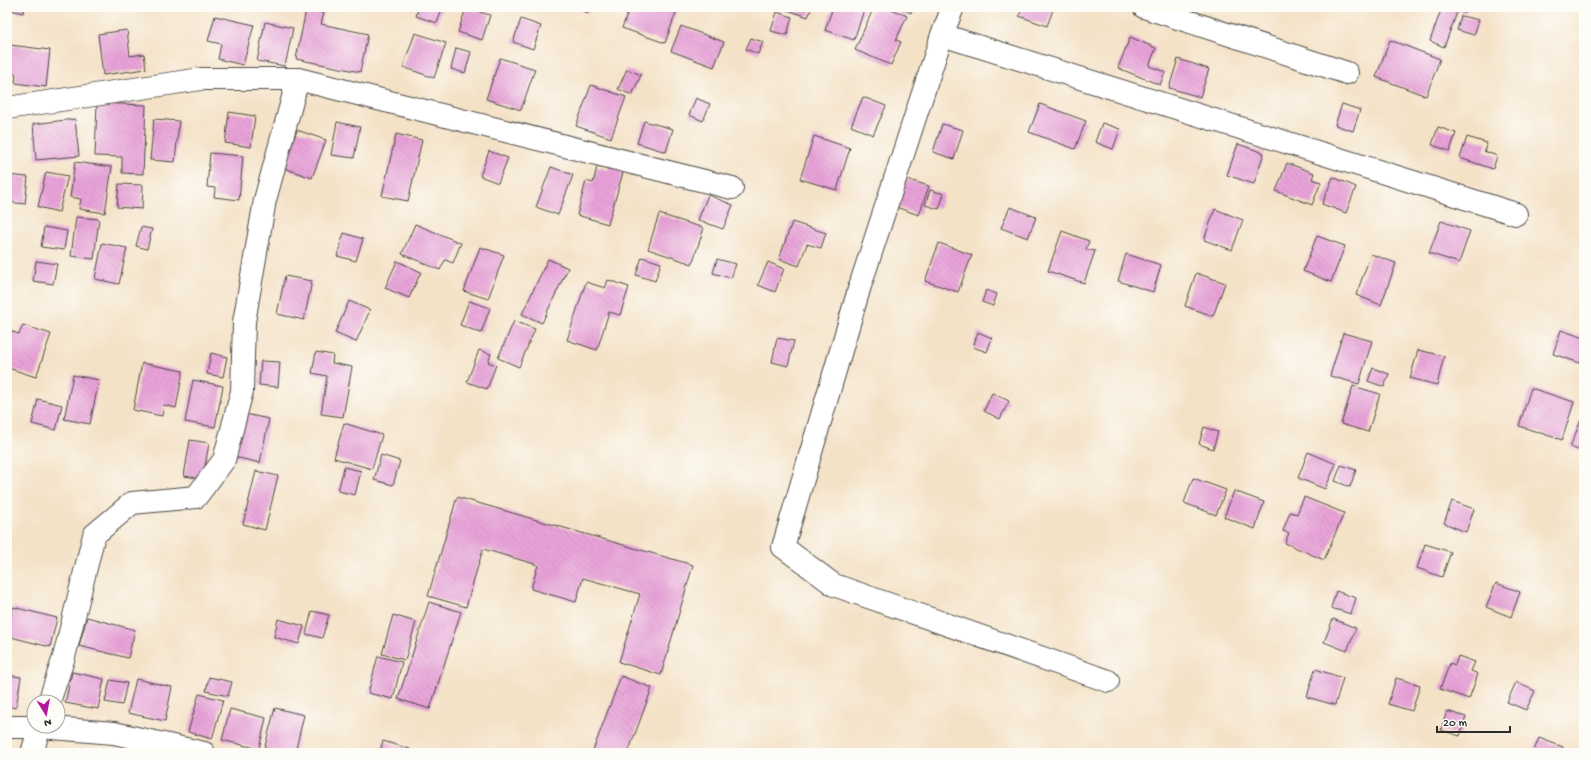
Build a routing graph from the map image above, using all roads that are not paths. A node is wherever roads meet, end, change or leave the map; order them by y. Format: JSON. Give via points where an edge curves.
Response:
{"nodes":[{"id":1,"x":953,"y":7,"type":"edge"},
{"id":2,"x":1144,"y":7,"type":"edge"},
{"id":3,"x":942,"y":35,"type":"junction"},
{"id":4,"x":1347,"y":73,"type":"dead end"},
{"id":5,"x":298,"y":79,"type":"junction"},
{"id":6,"x":7,"y":108,"type":"edge"},
{"id":7,"x":732,"y":188,"type":"dead end"},
{"id":8,"x":1516,"y":214,"type":"dead end"},
{"id":9,"x":1108,"y":681,"type":"dead end"},
{"id":10,"x":52,"y":694,"type":"edge"},
{"id":11,"x":7,"y":727,"type":"edge"},
{"id":12,"x":26,"y":727,"type":"edge"},
{"id":13,"x":66,"y":729,"type":"edge"},
{"id":14,"x":38,"y":734,"type":"edge"},
{"id":15,"x":32,"y":753,"type":"edge"},
{"id":16,"x":204,"y":753,"type":"edge"}],
"edges":[{"from":1,"to":3,"type":"street"},
{"from":2,"to":4,"type":"street"},
{"from":3,"to":8,"type":"street"},
{"from":3,"to":9,"type":"street","via":[[860,286],[783,547],[834,585]]},
{"from":5,"to":6,"type":"street","via":[[201,79]]},
{"from":5,"to":7,"type":"street"},
{"from":5,"to":10,"type":"street","via":[[265,200],[244,322],[242,391],[224,460],[196,497],[132,503],[94,535],[64,657]]},
{"from":11,"to":12,"type":"street"},
{"from":13,"to":16,"type":"street","via":[[114,733]]},
{"from":14,"to":15,"type":"street"}]}
